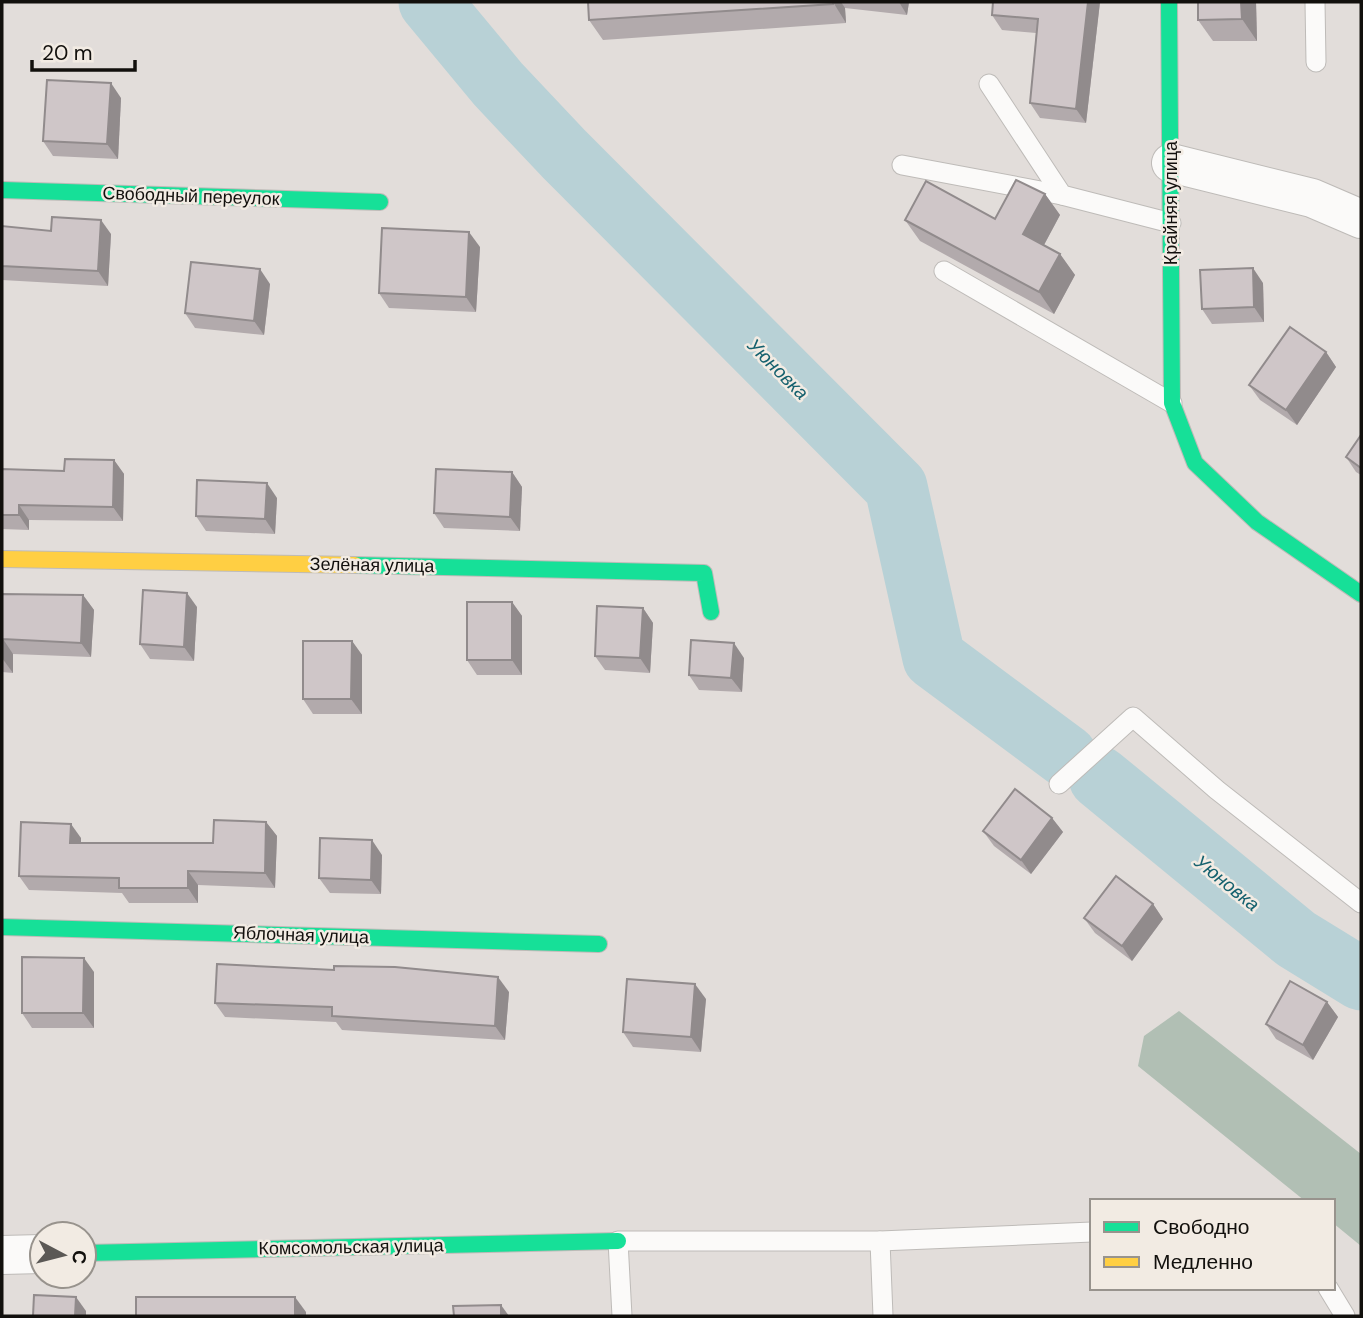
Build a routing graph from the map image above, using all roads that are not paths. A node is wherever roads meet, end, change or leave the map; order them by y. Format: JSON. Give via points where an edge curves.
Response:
{"nodes":[{"id":1,"x":1169,"y":2,"type":"edge"},
{"id":2,"x":1315,"y":2,"type":"edge"},
{"id":3,"x":1316,"y":62,"type":"dead end"},
{"id":4,"x":989,"y":84,"type":"dead end"},
{"id":5,"x":1171,"y":163,"type":"junction"},
{"id":6,"x":902,"y":165,"type":"dead end"},
{"id":7,"x":2,"y":190,"type":"edge"},
{"id":8,"x":1062,"y":195,"type":"junction"},
{"id":9,"x":380,"y":202,"type":"dead end"},
{"id":10,"x":1361,"y":219,"type":"edge"},
{"id":11,"x":1171,"y":223,"type":"junction"},
{"id":12,"x":944,"y":271,"type":"dead end"},
{"id":13,"x":1172,"y":403,"type":"junction"},
{"id":14,"x":2,"y":559,"type":"edge"},
{"id":15,"x":1361,"y":594,"type":"edge"},
{"id":16,"x":711,"y":612,"type":"dead end"},
{"id":17,"x":1059,"y":784,"type":"dead end"},
{"id":18,"x":1361,"y":903,"type":"edge"},
{"id":19,"x":2,"y":927,"type":"edge"},
{"id":20,"x":599,"y":944,"type":"dead end"},
{"id":21,"x":1090,"y":1232,"type":"edge"},
{"id":22,"x":618,"y":1241,"type":"junction"},
{"id":23,"x":880,"y":1241,"type":"junction"},
{"id":24,"x":98,"y":1253,"type":"edge"},
{"id":25,"x":28,"y":1254,"type":"edge"},
{"id":26,"x":2,"y":1255,"type":"edge"},
{"id":27,"x":1329,"y":1290,"type":"edge"},
{"id":28,"x":622,"y":1316,"type":"edge"},
{"id":29,"x":883,"y":1316,"type":"edge"},
{"id":30,"x":1345,"y":1316,"type":"edge"}],
"edges":[{"from":1,"to":5,"type":"street","name":"Крайняя улица"},
{"from":2,"to":3,"type":"lane"},
{"from":4,"to":8,"type":"lane"},
{"from":5,"to":10,"type":"street","via":[[1312,198]]},
{"from":5,"to":11,"type":"street","name":"Крайняя улица"},
{"from":6,"to":8,"type":"lane"},
{"from":7,"to":9,"type":"street","name":"Свободный переулок"},
{"from":8,"to":11,"type":"lane"},
{"from":11,"to":13,"type":"street","name":"Крайняя улица"},
{"from":12,"to":13,"type":"lane"},
{"from":13,"to":15,"type":"street","via":[[1195,463],[1257,522]]},
{"from":14,"to":16,"type":"street","name":"Зелёная улица","via":[[704,573]]},
{"from":17,"to":18,"type":"lane","via":[[1133,717]]},
{"from":19,"to":20,"type":"street","name":"Яблочная улица"},
{"from":21,"to":23,"type":"lane"},
{"from":22,"to":23,"type":"lane"},
{"from":22,"to":24,"type":"street","name":"Комсомольская улица"},
{"from":22,"to":28,"type":"lane"},
{"from":23,"to":29,"type":"lane"},
{"from":25,"to":26,"type":"street"},
{"from":27,"to":30,"type":"lane"}]}
